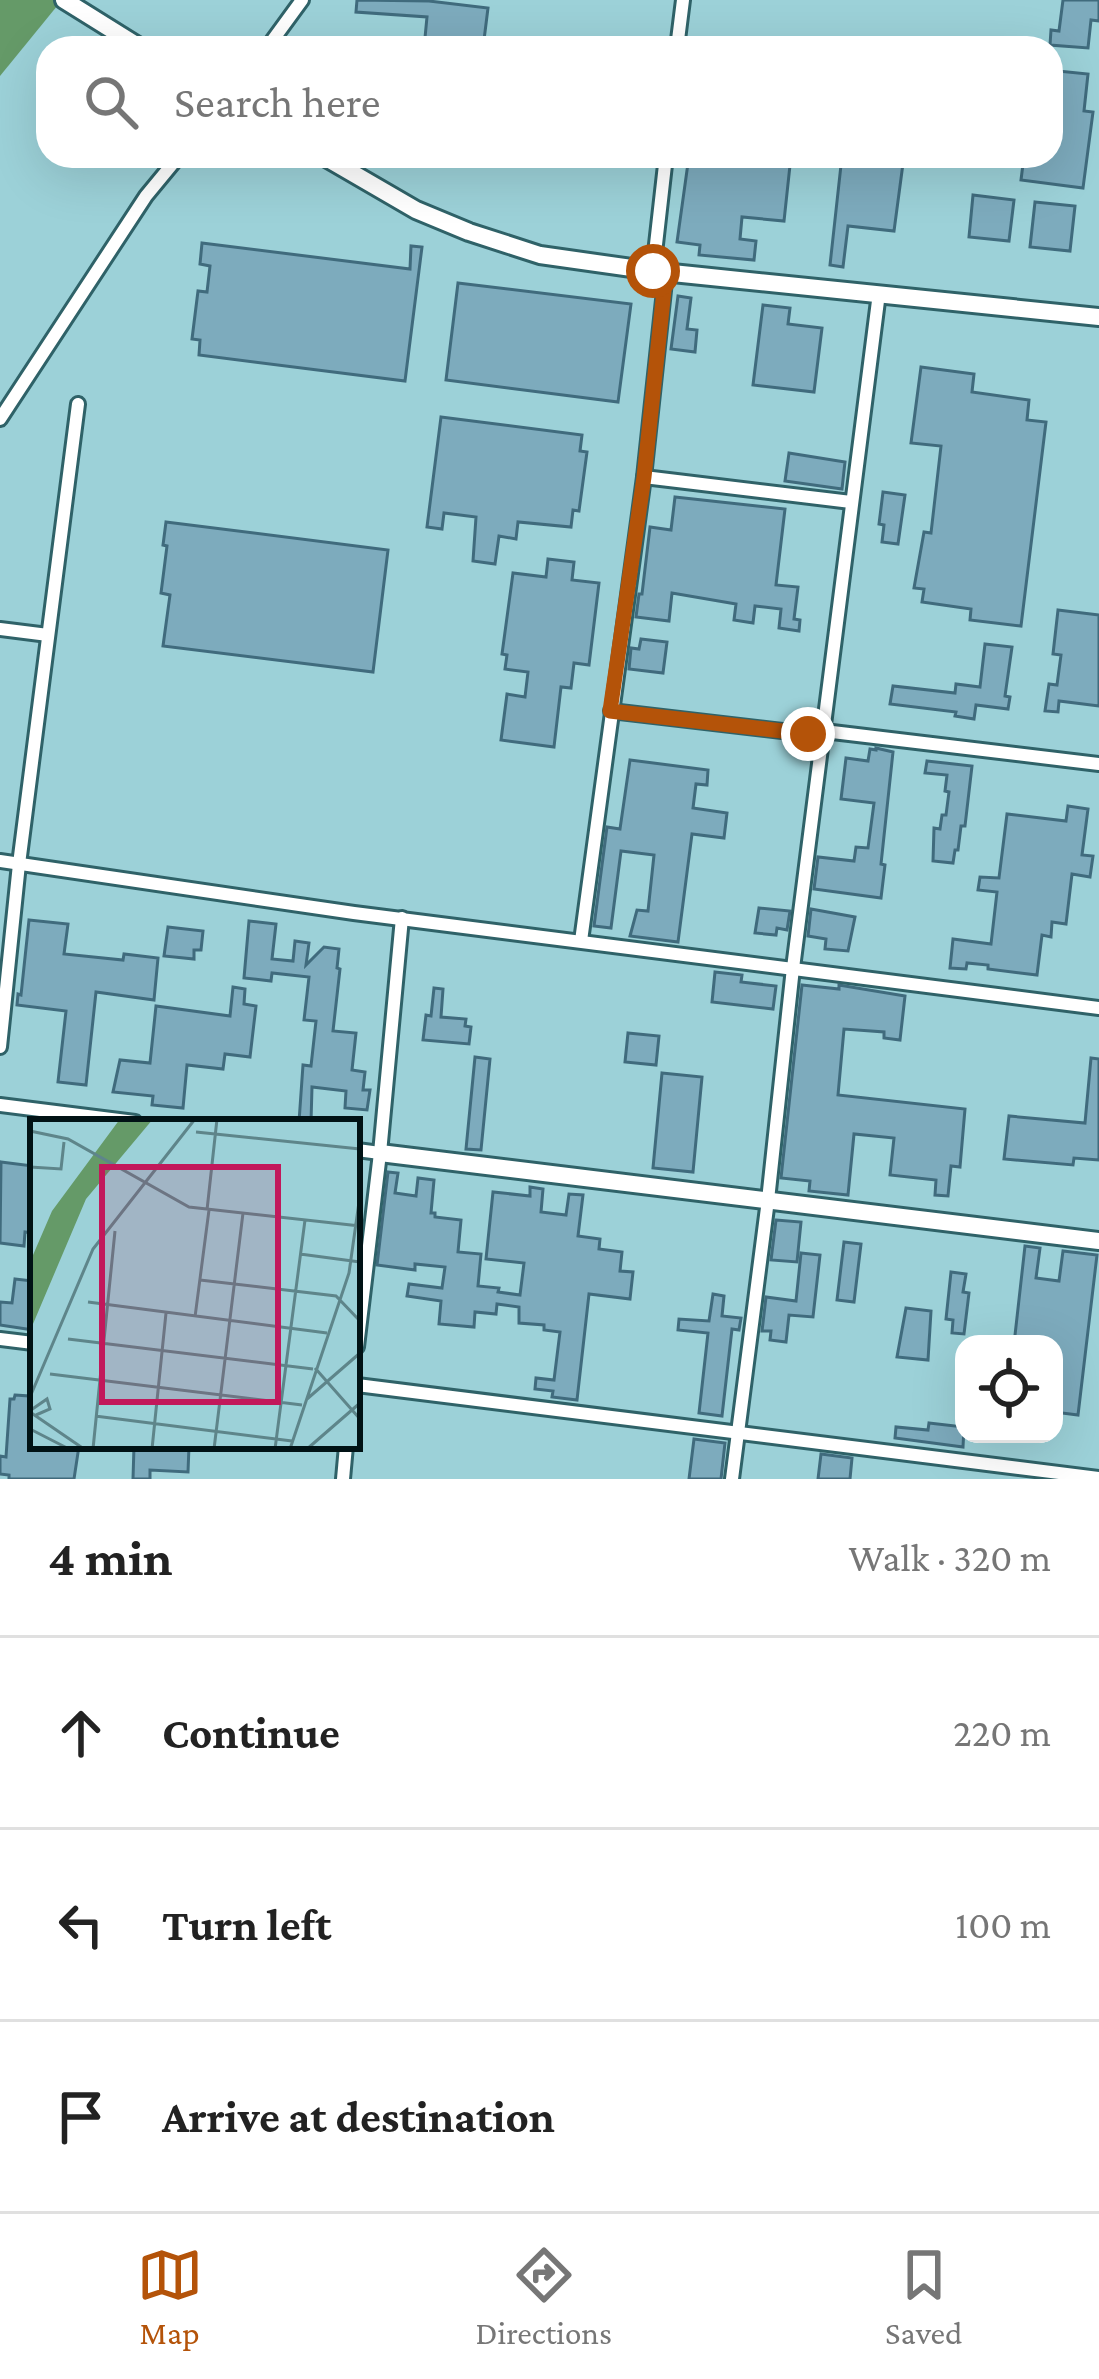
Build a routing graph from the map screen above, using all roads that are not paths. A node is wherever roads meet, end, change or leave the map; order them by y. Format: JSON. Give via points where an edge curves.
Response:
{"nodes":[{"id":1,"x":64,"y":0,"type":"edge"},
{"id":2,"x":302,"y":0,"type":"edge"},
{"id":3,"x":683,"y":0,"type":"edge"},
{"id":4,"x":122,"y":36,"type":"edge"},
{"id":5,"x":276,"y":36,"type":"edge"},
{"id":6,"x":678,"y":36,"type":"edge"},
{"id":7,"x":169,"y":168,"type":"edge"},
{"id":8,"x":344,"y":168,"type":"edge"},
{"id":9,"x":665,"y":168,"type":"edge"},
{"id":10,"x":660,"y":272,"type":"junction"},
{"id":11,"x":879,"y":293,"type":"junction"},
{"id":12,"x":1099,"y":317,"type":"edge"},
{"id":13,"x":78,"y":404,"type":"dead end"},
{"id":14,"x":0,"y":419,"type":"edge"},
{"id":15,"x":644,"y":477,"type":"junction"},
{"id":16,"x":851,"y":502,"type":"junction"},
{"id":17,"x":0,"y":629,"type":"edge"},
{"id":18,"x":48,"y":635,"type":"junction"},
{"id":19,"x":610,"y":711,"type":"junction"},
{"id":20,"x":824,"y":731,"type":"junction"},
{"id":21,"x":1099,"y":764,"type":"edge"},
{"id":22,"x":0,"y":861,"type":"edge"},
{"id":23,"x":19,"y":864,"type":"junction"},
{"id":24,"x":402,"y":918,"type":"junction"},
{"id":25,"x":581,"y":941,"type":"junction"},
{"id":26,"x":793,"y":968,"type":"junction"},
{"id":27,"x":1099,"y":1008,"type":"edge"},
{"id":28,"x":0,"y":1047,"type":"edge"},
{"id":29,"x":0,"y":1105,"type":"edge"},
{"id":30,"x":112,"y":1119,"type":"edge"},
{"id":31,"x":360,"y":1150,"type":"edge"},
{"id":32,"x":380,"y":1153,"type":"junction"},
{"id":33,"x":767,"y":1200,"type":"junction"},
{"id":34,"x":1099,"y":1241,"type":"edge"},
{"id":35,"x":360,"y":1322,"type":"edge"},
{"id":36,"x":0,"y":1339,"type":"edge"},
{"id":37,"x":30,"y":1343,"type":"edge"},
{"id":38,"x":360,"y":1384,"type":"edge"},
{"id":39,"x":738,"y":1432,"type":"junction"},
{"id":40,"x":346,"y":1449,"type":"edge"},
{"id":41,"x":1099,"y":1478,"type":"edge"},
{"id":42,"x":343,"y":1479,"type":"edge"},
{"id":43,"x":733,"y":1479,"type":"edge"}],
"edges":[{"from":1,"to":4,"type":"street"},
{"from":2,"to":5,"type":"street"},
{"from":3,"to":6,"type":"street"},
{"from":7,"to":14,"type":"street"},
{"from":8,"to":10,"type":"street","via":[[469,232],[540,255]]},
{"from":9,"to":10,"type":"street"},
{"from":10,"to":11,"type":"street"},
{"from":10,"to":15,"type":"street"},
{"from":11,"to":12,"type":"street"},
{"from":11,"to":16,"type":"street"},
{"from":13,"to":18,"type":"street"},
{"from":15,"to":16,"type":"street"},
{"from":15,"to":19,"type":"street"},
{"from":16,"to":20,"type":"street"},
{"from":17,"to":18,"type":"street"},
{"from":18,"to":23,"type":"street"},
{"from":19,"to":20,"type":"street"},
{"from":19,"to":25,"type":"street"},
{"from":20,"to":21,"type":"street"},
{"from":20,"to":26,"type":"street"},
{"from":22,"to":23,"type":"street"},
{"from":23,"to":24,"type":"street"},
{"from":23,"to":28,"type":"street"},
{"from":24,"to":25,"type":"street"},
{"from":24,"to":32,"type":"street"},
{"from":25,"to":26,"type":"street"},
{"from":26,"to":27,"type":"street"},
{"from":26,"to":33,"type":"street"},
{"from":29,"to":30,"type":"street"},
{"from":31,"to":32,"type":"street"},
{"from":32,"to":33,"type":"street"},
{"from":32,"to":35,"type":"street"},
{"from":33,"to":34,"type":"street"},
{"from":33,"to":39,"type":"street"},
{"from":36,"to":37,"type":"street"},
{"from":38,"to":39,"type":"street"},
{"from":39,"to":41,"type":"street"},
{"from":39,"to":43,"type":"street"},
{"from":40,"to":42,"type":"street"}]}
